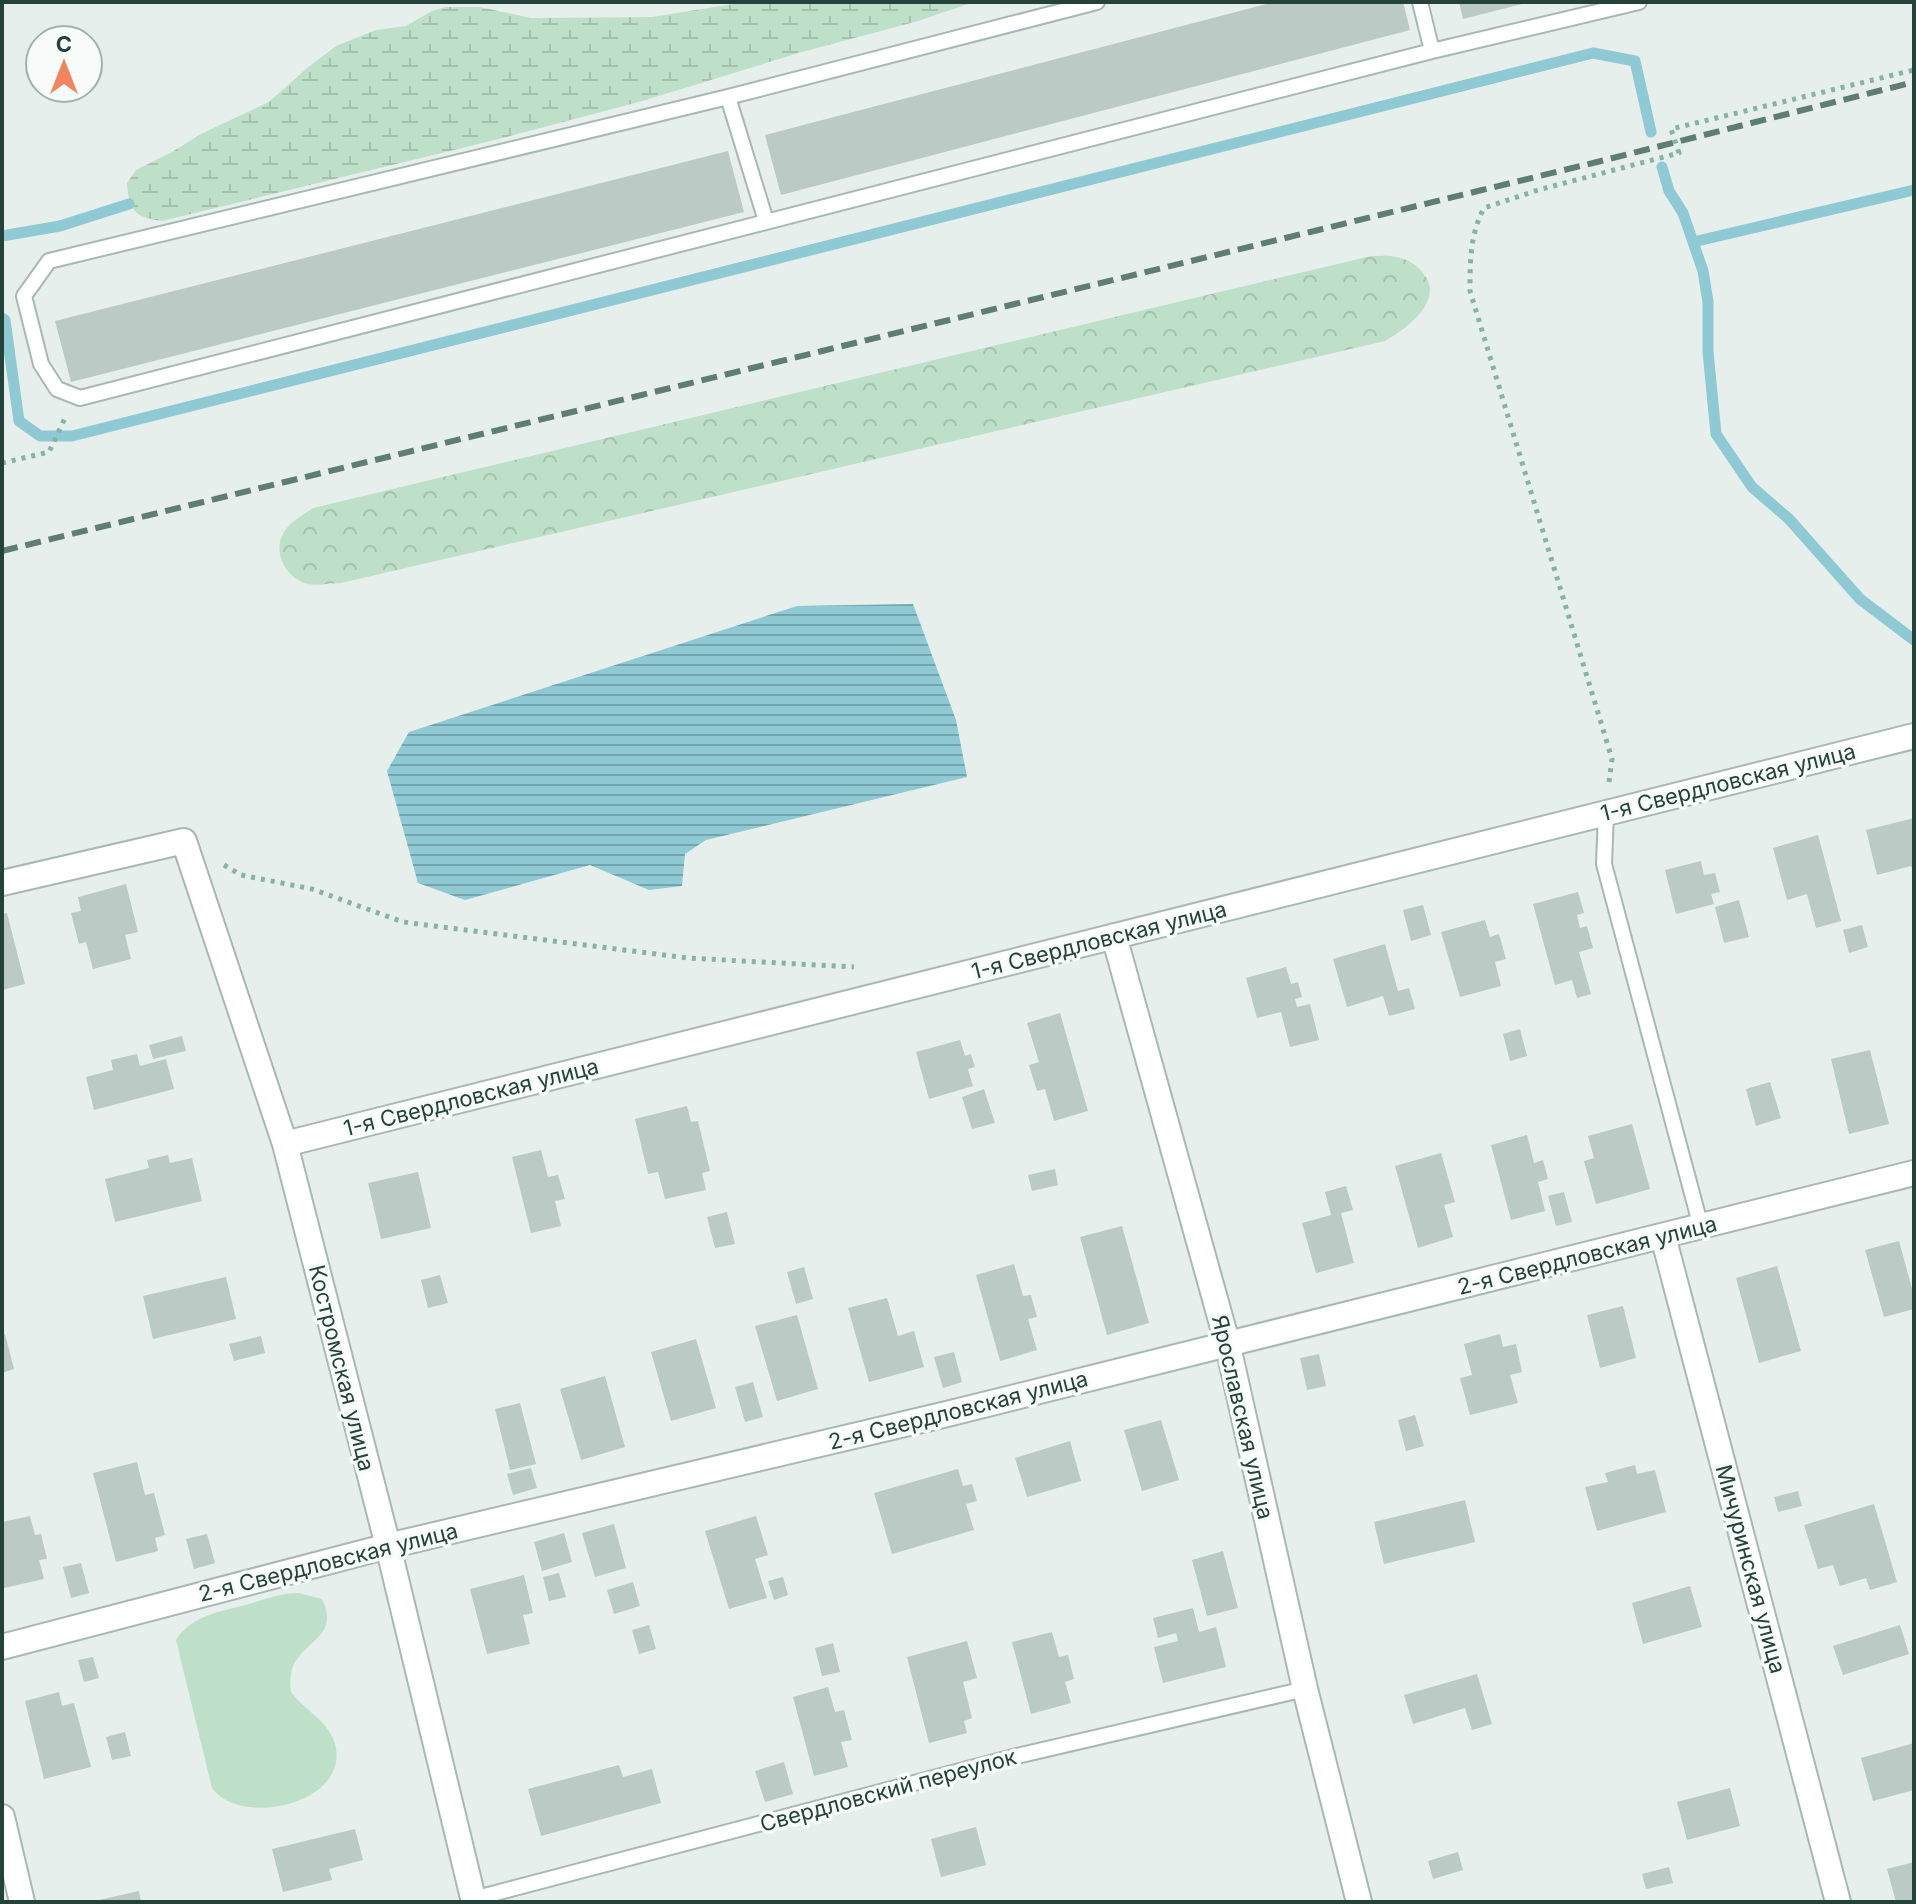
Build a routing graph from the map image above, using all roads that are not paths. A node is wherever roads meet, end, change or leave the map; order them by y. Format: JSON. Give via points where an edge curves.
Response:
{"nodes":[{"id":1,"x":1097,"y":2,"type":"edge"},
{"id":2,"x":1420,"y":2,"type":"edge"},
{"id":3,"x":1639,"y":2,"type":"edge"},
{"id":4,"x":1432,"y":51,"type":"junction"},
{"id":5,"x":728,"y":97,"type":"junction"},
{"id":6,"x":766,"y":221,"type":"junction"},
{"id":7,"x":1914,"y":736,"type":"edge"},
{"id":8,"x":1606,"y":813,"type":"junction"},
{"id":9,"x":2,"y":883,"type":"edge"},
{"id":10,"x":1114,"y":936,"type":"junction"},
{"id":11,"x":285,"y":1144,"type":"junction"},
{"id":12,"x":1914,"y":1173,"type":"edge"},
{"id":13,"x":1701,"y":1227,"type":"junction"},
{"id":14,"x":1663,"y":1236,"type":"junction"},
{"id":15,"x":1227,"y":1342,"type":"junction"},
{"id":16,"x":388,"y":1546,"type":"junction"},
{"id":17,"x":2,"y":1647,"type":"edge"},
{"id":18,"x":1305,"y":1689,"type":"junction"},
{"id":19,"x":2,"y":1817,"type":"edge"},
{"id":20,"x":474,"y":1900,"type":"edge"},
{"id":21,"x":22,"y":1902,"type":"edge"},
{"id":22,"x":1359,"y":1902,"type":"edge"},
{"id":23,"x":1838,"y":1902,"type":"edge"}],
"edges":[{"from":1,"to":5,"type":"lane"},
{"from":2,"to":4,"type":"lane"},
{"from":3,"to":4,"type":"lane"},
{"from":4,"to":6,"type":"lane"},
{"from":5,"to":6,"type":"lane"},
{"from":5,"to":6,"type":"lane","via":[[49,261],[24,296],[41,364],[57,389],[80,398]]},
{"from":7,"to":8,"type":"street","name":"1-я Свердловская улица"},
{"from":8,"to":10,"type":"street","name":"1-я Свердловская улица"},
{"from":8,"to":13,"type":"lane","via":[[1604,864]]},
{"from":9,"to":11,"type":"street","name":"Костромская улица","via":[[184,841]]},
{"from":10,"to":11,"type":"street","name":"1-я Свердловская улица"},
{"from":10,"to":15,"type":"street","name":"Ярославская улица"},
{"from":11,"to":16,"type":"street","name":"Костромская улица"},
{"from":12,"to":13,"type":"street","name":"2-я Свердловская улица"},
{"from":13,"to":14,"type":"street","name":"2-я Свердловская улица"},
{"from":14,"to":15,"type":"street","name":"2-я Свердловская улица"},
{"from":14,"to":23,"type":"street","name":"Мичуринская улица"},
{"from":15,"to":16,"type":"street","name":"2-я Свердловская улица"},
{"from":15,"to":18,"type":"street","name":"Ярославская улица"},
{"from":16,"to":17,"type":"street","name":"2-я Свердловская улица"},
{"from":16,"to":20,"type":"street","name":"Костромская улица"},
{"from":18,"to":20,"type":"lane","name":"Свердловский переулок","via":[[1017,1756]]},
{"from":18,"to":22,"type":"street","name":"Ярославская улица"},
{"from":19,"to":21,"type":"street"}]}
